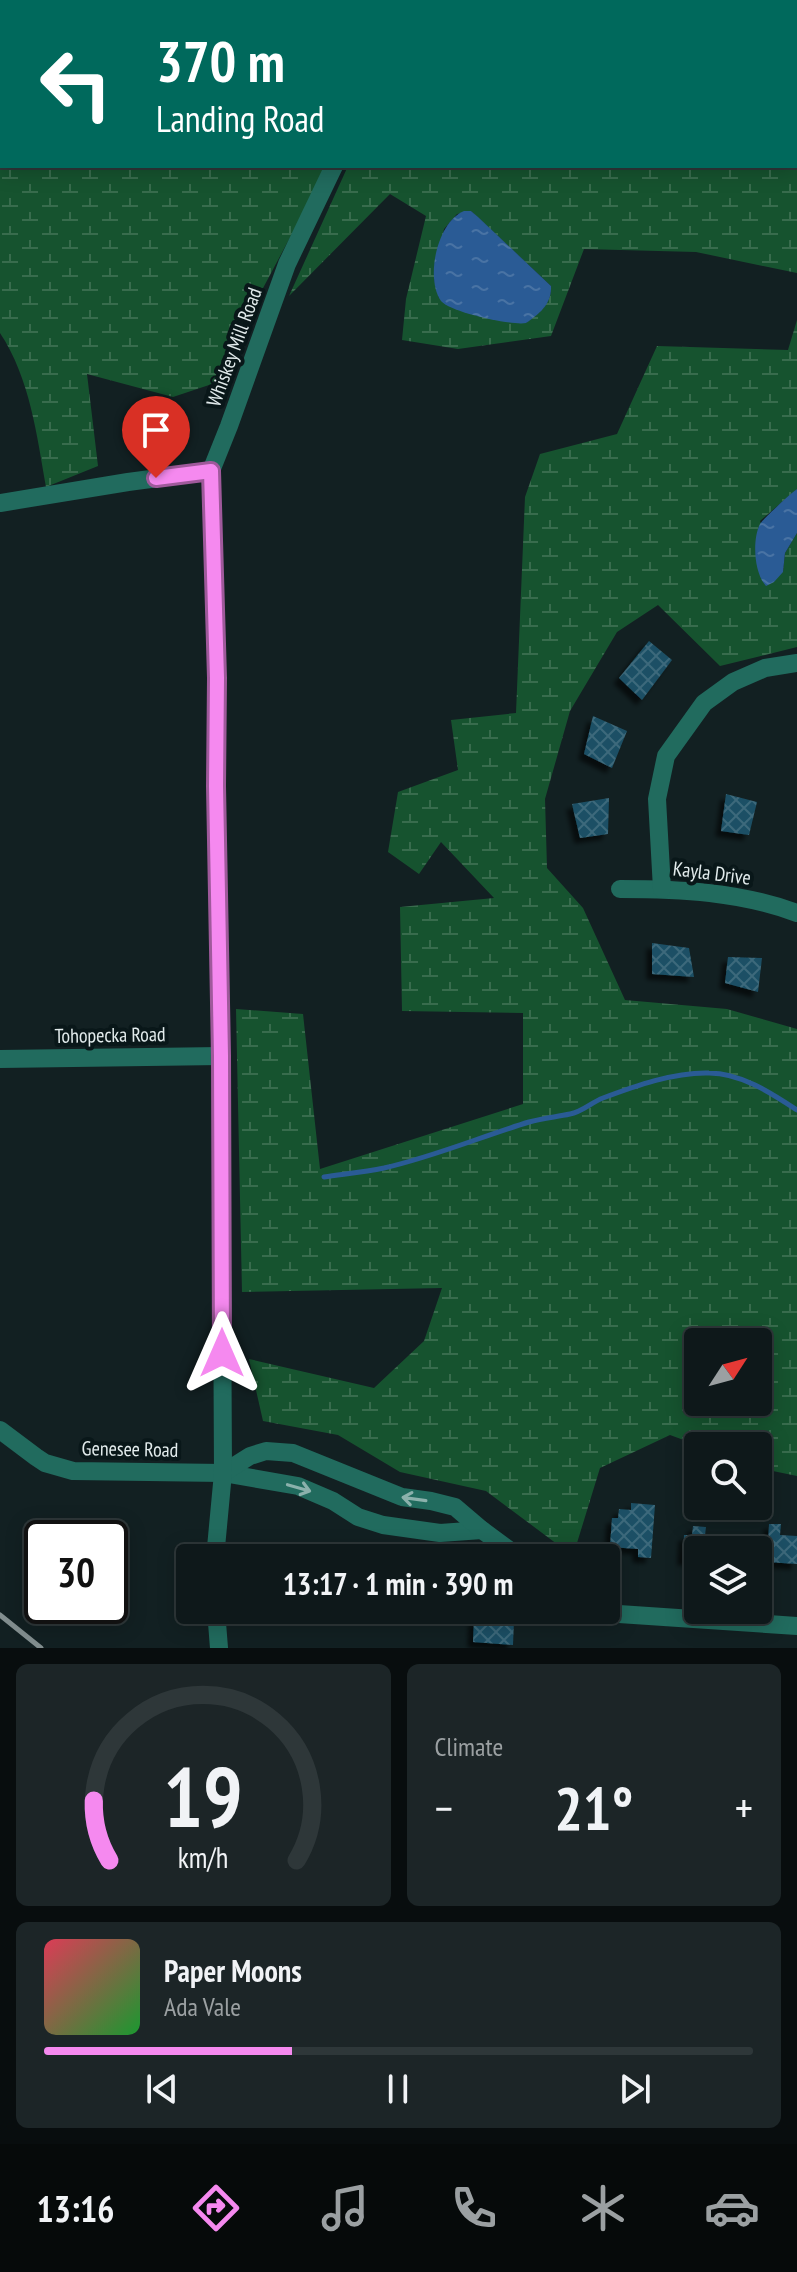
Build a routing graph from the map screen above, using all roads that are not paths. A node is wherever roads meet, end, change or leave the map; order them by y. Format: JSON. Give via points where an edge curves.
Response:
{"nodes":[{"id":1,"x":333,"y":168,"type":"edge"},
{"id":2,"x":211,"y":471,"type":"junction"},
{"id":3,"x":0,"y":503,"type":"edge"},
{"id":4,"x":797,"y":663,"type":"edge"},
{"id":5,"x":620,"y":889,"type":"dead end"},
{"id":6,"x":662,"y":889,"type":"junction"},
{"id":7,"x":797,"y":913,"type":"edge"},
{"id":8,"x":221,"y":1056,"type":"junction"},
{"id":9,"x":0,"y":1059,"type":"edge"},
{"id":10,"x":0,"y":1430,"type":"edge"},
{"id":11,"x":223,"y":1473,"type":"junction"},
{"id":12,"x":482,"y":1530,"type":"junction"},
{"id":13,"x":216,"y":1544,"type":"edge"},
{"id":14,"x":501,"y":1544,"type":"edge"},
{"id":15,"x":620,"y":1614,"type":"edge"},
{"id":16,"x":217,"y":1624,"type":"edge"},
{"id":17,"x":797,"y":1626,"type":"edge"},
{"id":18,"x":219,"y":1648,"type":"edge"}],
"edges":[{"from":1,"to":2,"type":"street","name":"Whiskey Mill Road","via":[[287,264]]},
{"from":2,"to":3,"type":"street"},
{"from":2,"to":8,"type":"street","name":"Whiskey Mill Road"},
{"from":4,"to":6,"type":"street","via":[[765,668],[733,682],[704,703],[666,756],[657,799]]},
{"from":5,"to":6,"type":"street","name":"Kayla Drive"},
{"from":6,"to":7,"type":"street","name":"Kayla Drive","via":[[767,902]]},
{"from":8,"to":9,"type":"street","name":"Tohopecka Road"},
{"from":8,"to":11,"type":"street","name":"Whiskey Mill Road"},
{"from":10,"to":11,"type":"street","name":"Genesee Road","via":[[45,1463],[73,1471]]},
{"from":11,"to":12,"type":"street","name":"Genesee Road","one_way":true,"via":[[298,1486],[383,1525],[440,1533]]},
{"from":12,"to":11,"type":"street","one_way":true,"via":[[455,1507],[402,1497],[293,1453],[266,1451]]},
{"from":11,"to":13,"type":"street","name":"Whiskey Mill Road"},
{"from":12,"to":14,"type":"street"},
{"from":15,"to":17,"type":"street"},
{"from":16,"to":18,"type":"street"}]}
